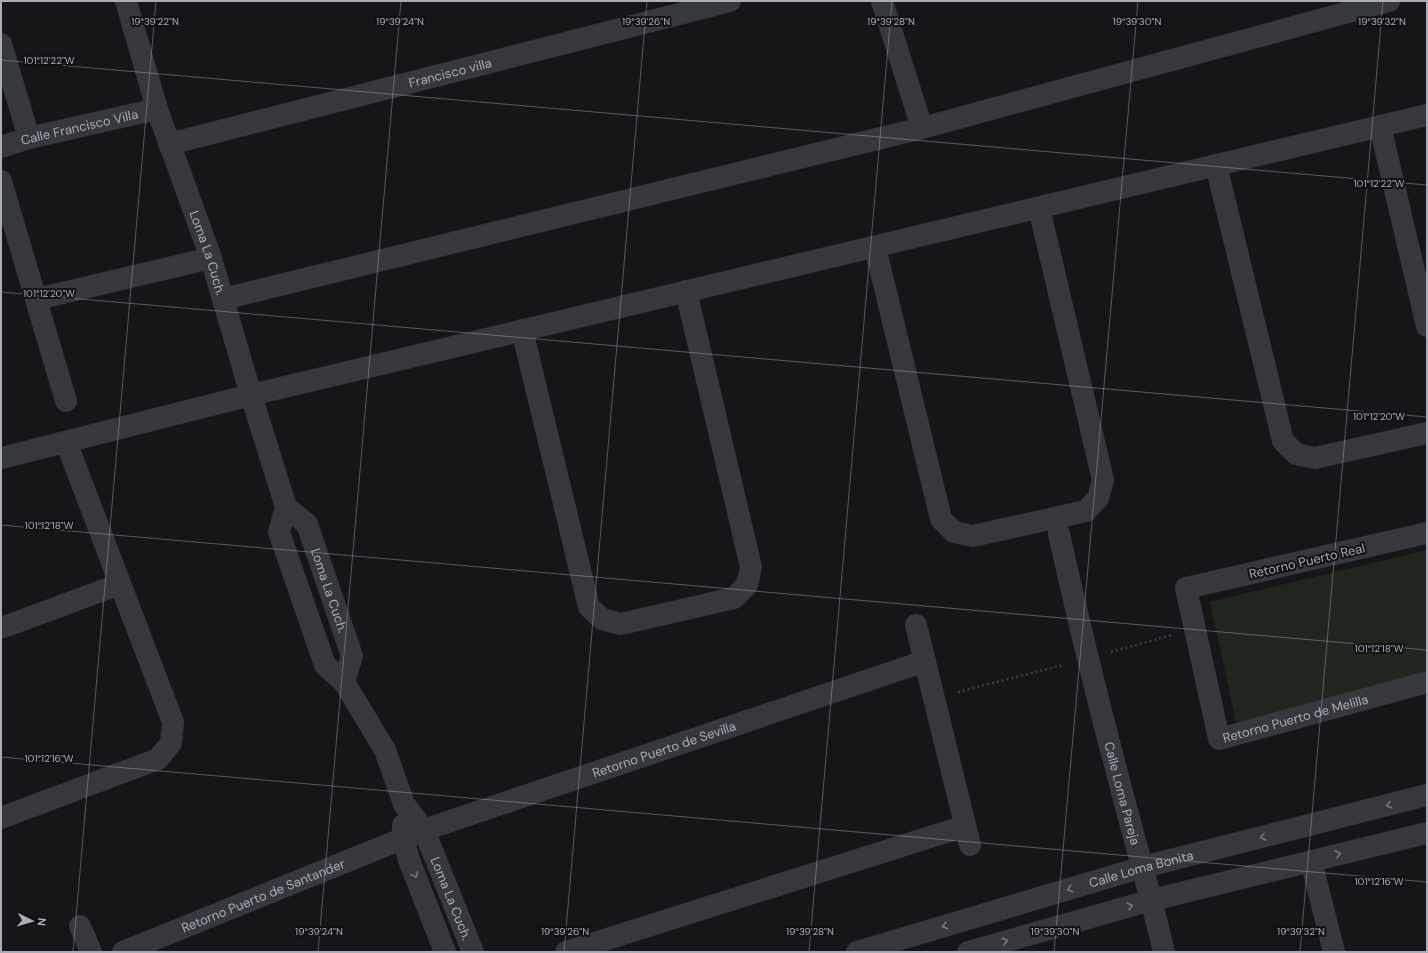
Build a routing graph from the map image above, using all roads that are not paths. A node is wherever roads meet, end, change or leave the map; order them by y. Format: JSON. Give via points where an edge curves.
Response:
{"nodes":[{"id":1,"x":126,"y":1,"type":"edge"},
{"id":2,"x":730,"y":1,"type":"edge"},
{"id":3,"x":882,"y":1,"type":"edge"},
{"id":4,"x":1390,"y":1,"type":"edge"},
{"id":5,"x":1,"y":44,"type":"edge"},
{"id":6,"x":158,"y":109,"type":"junction"},
{"id":7,"x":1427,"y":115,"type":"edge"},
{"id":8,"x":1380,"y":126,"type":"junction"},
{"id":9,"x":922,"y":128,"type":"junction"},
{"id":10,"x":29,"y":138,"type":"junction"},
{"id":11,"x":169,"y":144,"type":"junction"},
{"id":12,"x":1,"y":147,"type":"edge"},
{"id":13,"x":1216,"y":165,"type":"junction"},
{"id":14,"x":1,"y":180,"type":"edge"},
{"id":15,"x":1038,"y":208,"type":"junction"},
{"id":16,"x":875,"y":247,"type":"junction"},
{"id":17,"x":211,"y":258,"type":"junction"},
{"id":18,"x":686,"y":291,"type":"junction"},
{"id":19,"x":37,"y":299,"type":"junction"},
{"id":20,"x":223,"y":299,"type":"junction"},
{"id":21,"x":1427,"y":326,"type":"edge"},
{"id":22,"x":522,"y":330,"type":"junction"},
{"id":23,"x":251,"y":395,"type":"junction"},
{"id":24,"x":66,"y":401,"type":"dead end"},
{"id":25,"x":1427,"y":433,"type":"edge"},
{"id":26,"x":66,"y":442,"type":"junction"},
{"id":27,"x":1,"y":458,"type":"edge"},
{"id":28,"x":286,"y":507,"type":"junction"},
{"id":29,"x":1427,"y":533,"type":"edge"},
{"id":30,"x":1059,"y":534,"type":"dead end"},
{"id":31,"x":120,"y":584,"type":"junction"},
{"id":32,"x":1186,"y":588,"type":"joint"},
{"id":33,"x":916,"y":625,"type":"dead end"},
{"id":34,"x":1,"y":628,"type":"edge"},
{"id":35,"x":925,"y":661,"type":"junction"},
{"id":36,"x":344,"y":682,"type":"junction"},
{"id":37,"x":1427,"y":682,"type":"edge"},
{"id":38,"x":1427,"y":795,"type":"edge"},
{"id":39,"x":404,"y":804,"type":"junction"},
{"id":40,"x":1,"y":818,"type":"edge"},
{"id":41,"x":424,"y":830,"type":"junction"},
{"id":42,"x":1427,"y":833,"type":"edge"},
{"id":43,"x":403,"y":838,"type":"junction"},
{"id":44,"x":1311,"y":861,"type":"junction"},
{"id":45,"x":1143,"y":867,"type":"junction"},
{"id":46,"x":1152,"y":900,"type":"junction"},
{"id":47,"x":80,"y":926,"type":"dead end"},
{"id":48,"x":91,"y":952,"type":"edge"},
{"id":49,"x":123,"y":952,"type":"edge"},
{"id":50,"x":445,"y":952,"type":"edge"},
{"id":51,"x":473,"y":952,"type":"edge"},
{"id":52,"x":566,"y":952,"type":"edge"},
{"id":53,"x":857,"y":952,"type":"edge"},
{"id":54,"x":968,"y":952,"type":"edge"},
{"id":55,"x":1164,"y":952,"type":"edge"},
{"id":56,"x":1334,"y":952,"type":"edge"}],
"edges":[{"from":1,"to":6,"type":"street","name":"Loma La Cuch."},
{"from":2,"to":11,"type":"street","name":"Francisco villa"},
{"from":3,"to":9,"type":"street"},
{"from":4,"to":9,"type":"street"},
{"from":5,"to":10,"type":"street"},
{"from":6,"to":10,"type":"street","name":"Calle Francisco Villa"},
{"from":6,"to":11,"type":"street","name":"Loma La Cuch."},
{"from":7,"to":8,"type":"street"},
{"from":8,"to":13,"type":"street"},
{"from":8,"to":21,"type":"street"},
{"from":9,"to":20,"type":"street"},
{"from":10,"to":12,"type":"street","name":"Calle Francisco Villa"},
{"from":11,"to":17,"type":"street","name":"Loma La Cuch."},
{"from":13,"to":15,"type":"street"},
{"from":13,"to":25,"type":"street","via":[[1283,442],[1296,454],[1315,458]]},
{"from":14,"to":19,"type":"street"},
{"from":15,"to":16,"type":"street"},
{"from":15,"to":16,"type":"street","via":[[1103,480],[1098,498],[1086,511],[973,536],[954,532],[941,519]]},
{"from":16,"to":18,"type":"street"},
{"from":17,"to":19,"type":"street"},
{"from":17,"to":20,"type":"street","name":"Loma La Cuch."},
{"from":18,"to":22,"type":"street"},
{"from":18,"to":22,"type":"street","via":[[751,567],[747,585],[734,598],[621,624],[602,619],[589,607]]},
{"from":19,"to":24,"type":"street"},
{"from":20,"to":23,"type":"street","name":"Loma La Cuch."},
{"from":22,"to":23,"type":"street"},
{"from":23,"to":26,"type":"street"},
{"from":23,"to":28,"type":"street","name":"Loma La Cuch."},
{"from":26,"to":27,"type":"street"},
{"from":26,"to":31,"type":"street"},
{"from":28,"to":36,"type":"street","name":"Loma La Cuch.","via":[[280,532],[325,665]]},
{"from":28,"to":36,"type":"street","name":"Loma La Cuch.","via":[[307,524],[352,656]]},
{"from":29,"to":32,"type":"street","name":"Retorno Puerto Real"},
{"from":30,"to":45,"type":"street","name":"Calle Loma Pareja","via":[[1087,658]]},
{"from":31,"to":34,"type":"street"},
{"from":31,"to":40,"type":"street","via":[[173,722],[171,743],[158,759]]},
{"from":32,"to":37,"type":"street","name":"Retorno Puerto de Melilla","via":[[1219,739]]},
{"from":33,"to":35,"type":"street"},
{"from":35,"to":41,"type":"street","name":"Retorno Puerto de Sevilla"},
{"from":35,"to":52,"type":"street","via":[[967,835]]},
{"from":36,"to":39,"type":"street","name":"Loma La Cuch.","via":[[385,750]]},
{"from":38,"to":45,"type":"street","name":"Calle Loma Bonita","one_way":true},
{"from":39,"to":41,"type":"street","name":"Loma La Cuch."},
{"from":39,"to":43,"type":"street","name":"Loma La Cuch."},
{"from":41,"to":43,"type":"street","name":"Retorno Puerto de Sevilla"},
{"from":41,"to":51,"type":"street","name":"Loma La Cuch."},
{"from":44,"to":42,"type":"street","one_way":true},
{"from":43,"to":49,"type":"street","name":"Retorno Puerto de Santander"},
{"from":43,"to":50,"type":"street","name":"Loma La Cuch.","one_way":true},
{"from":44,"to":46,"type":"street"},
{"from":44,"to":56,"type":"street"},
{"from":45,"to":46,"type":"street","name":"Calle Loma Pareja"},
{"from":45,"to":53,"type":"street","name":"Calle Loma Bonita","one_way":true},
{"from":54,"to":46,"type":"street","one_way":true},
{"from":46,"to":55,"type":"street","name":"Calle Loma Pareja"},
{"from":47,"to":48,"type":"street"}]}
